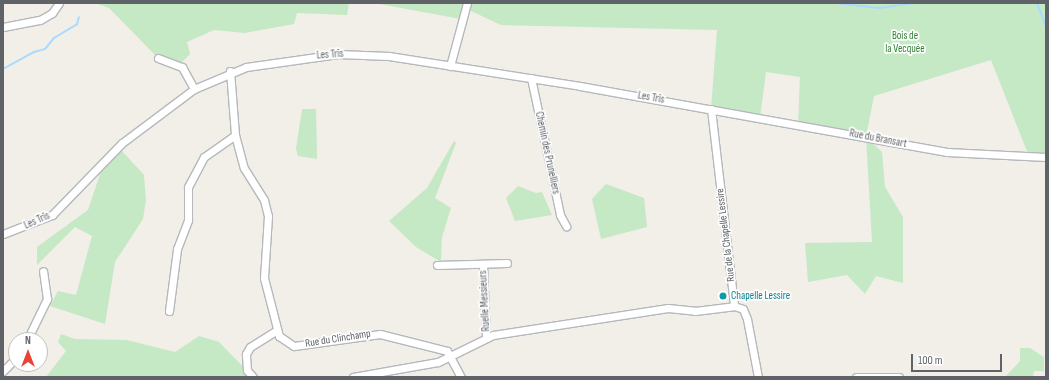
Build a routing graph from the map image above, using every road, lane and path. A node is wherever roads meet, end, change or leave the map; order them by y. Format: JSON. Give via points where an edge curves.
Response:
{"nodes":[{"id":1,"x":59,"y":3,"type":"edge"},
{"id":2,"x":467,"y":3,"type":"edge"},
{"id":3,"x":3,"y":27,"type":"edge"},
{"id":4,"x":158,"y":58,"type":"dead end"},
{"id":5,"x":450,"y":66,"type":"junction"},
{"id":6,"x":230,"y":72,"type":"junction"},
{"id":7,"x":531,"y":78,"type":"junction"},
{"id":8,"x":194,"y":89,"type":"junction"},
{"id":9,"x":711,"y":109,"type":"junction"},
{"id":10,"x":235,"y":135,"type":"junction"},
{"id":11,"x":1046,"y":156,"type":"edge"},
{"id":12,"x":566,"y":226,"type":"dead end"},
{"id":13,"x":3,"y":234,"type":"edge"},
{"id":14,"x":507,"y":263,"type":"dead end"},
{"id":15,"x":483,"y":265,"type":"junction"},
{"id":16,"x":437,"y":266,"type":"dead end"},
{"id":17,"x":43,"y":271,"type":"dead end"},
{"id":18,"x":734,"y":306,"type":"junction"},
{"id":19,"x":169,"y":311,"type":"dead end"},
{"id":20,"x":276,"y":331,"type":"junction"},
{"id":21,"x":31,"y":332,"type":"edge"},
{"id":22,"x":486,"y":338,"type":"junction"},
{"id":23,"x":450,"y":356,"type":"junction"},
{"id":24,"x":253,"y":377,"type":"edge"},
{"id":25,"x":353,"y":377,"type":"edge"},
{"id":26,"x":461,"y":377,"type":"edge"},
{"id":27,"x":758,"y":377,"type":"edge"},
{"id":28,"x":856,"y":377,"type":"edge"},
{"id":29,"x":899,"y":377,"type":"edge"}],
"edges":[{"from":1,"to":3,"type":"street","via":[[52,13],[40,20]]},
{"from":2,"to":5,"type":"street"},
{"from":4,"to":8,"type":"street","via":[[182,67]]},
{"from":5,"to":6,"type":"street","name":"Les Trîs","via":[[389,56],[338,54]]},
{"from":5,"to":7,"type":"street","name":"Les Trîs"},
{"from":6,"to":8,"type":"street","name":"Les Trîs"},
{"from":6,"to":10,"type":"street"},
{"from":7,"to":9,"type":"street","name":"Les Trîs"},
{"from":7,"to":12,"type":"street","name":"Chemin des Prunelliers","via":[[560,215]]},
{"from":8,"to":13,"type":"street","name":"Les Trîs","via":[[122,143],[52,215]]},
{"from":9,"to":11,"type":"street","name":"Rue du Bransart","via":[[960,154]]},
{"from":9,"to":18,"type":"street","name":"Rue de la Chapelle Lessire"},
{"from":10,"to":19,"type":"street","via":[[204,157],[188,187],[188,220],[177,249]]},
{"from":10,"to":20,"type":"street","via":[[244,168],[266,205],[264,278],[273,304]]},
{"from":14,"to":15,"type":"street","name":"Ruelle Messieurs"},
{"from":15,"to":16,"type":"street","name":"Ruelle Messieurs"},
{"from":15,"to":22,"type":"street","name":"Ruelle Messieurs"},
{"from":17,"to":21,"type":"street","via":[[47,299]]},
{"from":18,"to":22,"type":"street","via":[[695,312],[668,308]]},
{"from":18,"to":27,"type":"street","via":[[743,309],[747,319]]},
{"from":20,"to":23,"type":"street","name":"Rue du Clinchamp","via":[[286,344],[294,346],[380,334],[447,351]]},
{"from":20,"to":24,"type":"street","via":[[250,347],[246,354],[247,370]]},
{"from":22,"to":23,"type":"street"},
{"from":23,"to":25,"type":"street","via":[[433,364]]},
{"from":23,"to":26,"type":"street"},
{"from":28,"to":29,"type":"street"}]}
